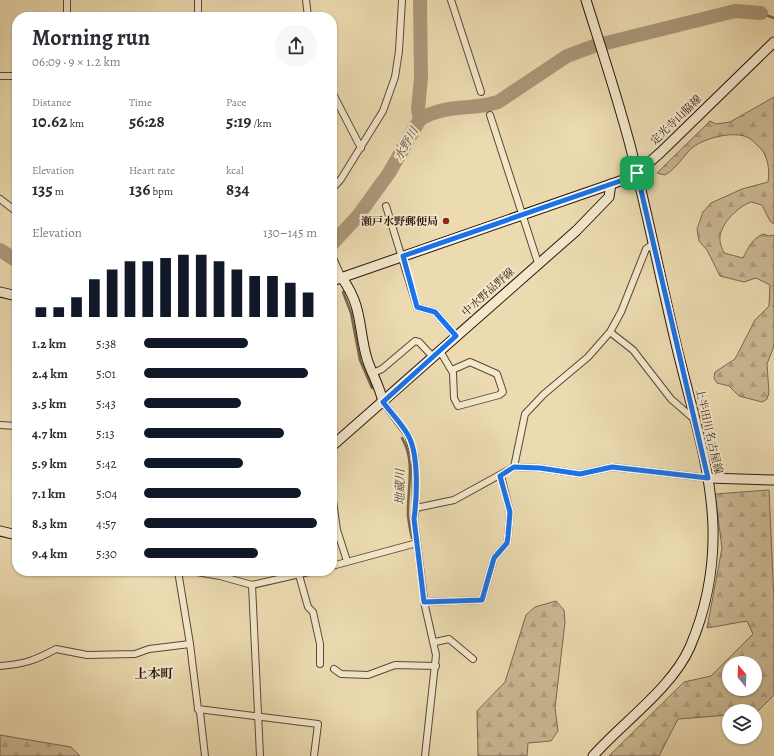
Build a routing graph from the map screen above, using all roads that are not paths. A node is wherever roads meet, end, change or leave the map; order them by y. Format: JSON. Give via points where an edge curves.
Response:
{"nodes":[{"id":1,"x":67,"y":0,"type":"edge"},
{"id":2,"x":198,"y":0,"type":"edge"},
{"id":3,"x":306,"y":0,"type":"edge"},
{"id":4,"x":402,"y":0,"type":"edge"},
{"id":5,"x":451,"y":0,"type":"edge"},
{"id":6,"x":586,"y":0,"type":"edge"},
{"id":7,"x":67,"y":12,"type":"edge"},
{"id":8,"x":198,"y":12,"type":"edge"},
{"id":9,"x":307,"y":12,"type":"edge"},
{"id":10,"x":774,"y":42,"type":"edge"},
{"id":11,"x":0,"y":76,"type":"edge"},
{"id":12,"x":12,"y":76,"type":"edge"},
{"id":13,"x":481,"y":92,"type":"dead end"},
{"id":14,"x":337,"y":102,"type":"edge"},
{"id":15,"x":490,"y":115,"type":"dead end"},
{"id":16,"x":361,"y":148,"type":"junction"},
{"id":17,"x":637,"y":173,"type":"junction"},
{"id":18,"x":337,"y":183,"type":"edge"},
{"id":19,"x":611,"y":184,"type":"junction"},
{"id":20,"x":0,"y":199,"type":"edge"},
{"id":21,"x":386,"y":206,"type":"dead end"},
{"id":22,"x":12,"y":208,"type":"edge"},
{"id":23,"x":523,"y":215,"type":"junction"},
{"id":24,"x":652,"y":244,"type":"junction"},
{"id":25,"x":403,"y":256,"type":"junction"},
{"id":26,"x":538,"y":263,"type":"junction"},
{"id":27,"x":337,"y":267,"type":"edge"},
{"id":28,"x":342,"y":278,"type":"junction"},
{"id":29,"x":337,"y":280,"type":"edge"},
{"id":30,"x":0,"y":292,"type":"edge"},
{"id":31,"x":12,"y":295,"type":"edge"},
{"id":32,"x":610,"y":332,"type":"junction"},
{"id":33,"x":456,"y":336,"type":"junction"},
{"id":34,"x":437,"y":354,"type":"junction"},
{"id":35,"x":452,"y":370,"type":"junction"},
{"id":36,"x":373,"y":373,"type":"junction"},
{"id":37,"x":383,"y":402,"type":"junction"},
{"id":38,"x":694,"y":419,"type":"junction"},
{"id":39,"x":0,"y":425,"type":"edge"},
{"id":40,"x":12,"y":426,"type":"edge"},
{"id":41,"x":337,"y":442,"type":"edge"},
{"id":42,"x":514,"y":467,"type":"junction"},
{"id":43,"x":500,"y":476,"type":"junction"},
{"id":44,"x":708,"y":478,"type":"junction"},
{"id":45,"x":774,"y":480,"type":"edge"},
{"id":46,"x":416,"y":508,"type":"junction"},
{"id":47,"x":337,"y":530,"type":"edge"},
{"id":48,"x":0,"y":532,"type":"edge"},
{"id":49,"x":12,"y":534,"type":"edge"},
{"id":50,"x":417,"y":542,"type":"junction"},
{"id":51,"x":346,"y":561,"type":"junction"},
{"id":52,"x":337,"y":564,"type":"edge"},
{"id":53,"x":179,"y":576,"type":"edge"},
{"id":54,"x":220,"y":576,"type":"edge"},
{"id":55,"x":294,"y":576,"type":"edge"},
{"id":56,"x":299,"y":576,"type":"edge"},
{"id":57,"x":252,"y":585,"type":"junction"},
{"id":58,"x":424,"y":602,"type":"junction"},
{"id":59,"x":434,"y":642,"type":"junction"},
{"id":60,"x":190,"y":644,"type":"junction"},
{"id":61,"x":473,"y":659,"type":"dead end"},
{"id":62,"x":320,"y":664,"type":"dead end"},
{"id":63,"x":0,"y":666,"type":"edge"},
{"id":64,"x":436,"y":666,"type":"junction"},
{"id":65,"x":334,"y":669,"type":"dead end"},
{"id":66,"x":198,"y":709,"type":"junction"},
{"id":67,"x":258,"y":715,"type":"junction"},
{"id":68,"x":205,"y":756,"type":"edge"},
{"id":69,"x":260,"y":756,"type":"edge"},
{"id":70,"x":314,"y":756,"type":"edge"},
{"id":71,"x":425,"y":756,"type":"edge"},
{"id":72,"x":593,"y":756,"type":"edge"}],
"edges":[{"from":1,"to":7,"type":"street"},
{"from":2,"to":8,"type":"street"},
{"from":3,"to":9,"type":"street"},
{"from":4,"to":16,"type":"street","via":[[395,77],[383,111]]},
{"from":5,"to":13,"type":"street"},
{"from":6,"to":17,"type":"main road"},
{"from":10,"to":17,"type":"main road","name":"定光寺山脇線"},
{"from":11,"to":12,"type":"street"},
{"from":14,"to":16,"type":"street"},
{"from":15,"to":23,"type":"street"},
{"from":16,"to":18,"type":"street"},
{"from":17,"to":19,"type":"main road"},
{"from":17,"to":24,"type":"main road","name":"上半田川名古屋線"},
{"from":19,"to":23,"type":"main road"},
{"from":19,"to":26,"type":"main road","name":"中水野品野線","via":[[610,197],[576,231]]},
{"from":20,"to":22,"type":"street"},
{"from":21,"to":25,"type":"street"},
{"from":23,"to":25,"type":"main road"},
{"from":23,"to":26,"type":"street"},
{"from":24,"to":32,"type":"street","via":[[646,249],[621,312]]},
{"from":24,"to":38,"type":"main road","name":"上半田川名古屋線"},
{"from":25,"to":28,"type":"main road"},
{"from":25,"to":33,"type":"street","via":[[417,307],[435,312]]},
{"from":26,"to":33,"type":"main road","name":"中水野品野線"},
{"from":27,"to":28,"type":"street"},
{"from":28,"to":29,"type":"main road"},
{"from":28,"to":36,"type":"main road","via":[[359,312],[367,359]]},
{"from":30,"to":31,"type":"main road"},
{"from":32,"to":38,"type":"street","via":[[633,350],[671,399]]},
{"from":32,"to":42,"type":"street","via":[[588,357],[544,394],[525,414]]},
{"from":33,"to":34,"type":"main road","name":"中水野品野線"},
{"from":34,"to":35,"type":"street"},
{"from":34,"to":36,"type":"street","via":[[415,341],[382,369]]},
{"from":34,"to":37,"type":"main road","name":"中水野品野線"},
{"from":35,"to":35,"type":"street","via":[[454,398],[458,406],[503,392],[497,374],[473,363]]},
{"from":36,"to":37,"type":"main road","via":[[380,387]]},
{"from":37,"to":41,"type":"main road","name":"中水野品野線"},
{"from":37,"to":46,"type":"street","via":[[408,435],[413,449]]},
{"from":38,"to":44,"type":"main road","name":"上半田川名古屋線"},
{"from":39,"to":40,"type":"street"},
{"from":42,"to":43,"type":"street"},
{"from":42,"to":44,"type":"street","via":[[580,474],[612,467]]},
{"from":43,"to":46,"type":"street","via":[[454,500]]},
{"from":43,"to":58,"type":"street","via":[[510,512],[507,543],[494,558],[482,600]]},
{"from":44,"to":45,"type":"main road"},
{"from":44,"to":72,"type":"main road","name":"上半田川名古屋線","via":[[713,530],[709,586],[690,647],[664,685]]},
{"from":46,"to":50,"type":"street","via":[[414,519]]},
{"from":47,"to":51,"type":"street"},
{"from":48,"to":49,"type":"main road"},
{"from":50,"to":51,"type":"street"},
{"from":50,"to":58,"type":"street"},
{"from":51,"to":52,"type":"street"},
{"from":53,"to":60,"type":"street"},
{"from":54,"to":57,"type":"street"},
{"from":55,"to":57,"type":"street"},
{"from":56,"to":62,"type":"street","via":[[308,606],[313,612],[320,644]]},
{"from":57,"to":67,"type":"street"},
{"from":58,"to":59,"type":"street"},
{"from":59,"to":61,"type":"street","via":[[449,639]]},
{"from":59,"to":64,"type":"street"},
{"from":60,"to":63,"type":"street","via":[[149,649],[135,654],[87,655],[56,649],[36,660]]},
{"from":60,"to":66,"type":"street"},
{"from":64,"to":65,"type":"street","via":[[395,665],[368,675],[341,674]]},
{"from":64,"to":71,"type":"street"},
{"from":66,"to":67,"type":"street"},
{"from":66,"to":68,"type":"street"},
{"from":67,"to":69,"type":"street"},
{"from":67,"to":70,"type":"street","via":[[318,724]]}]}
